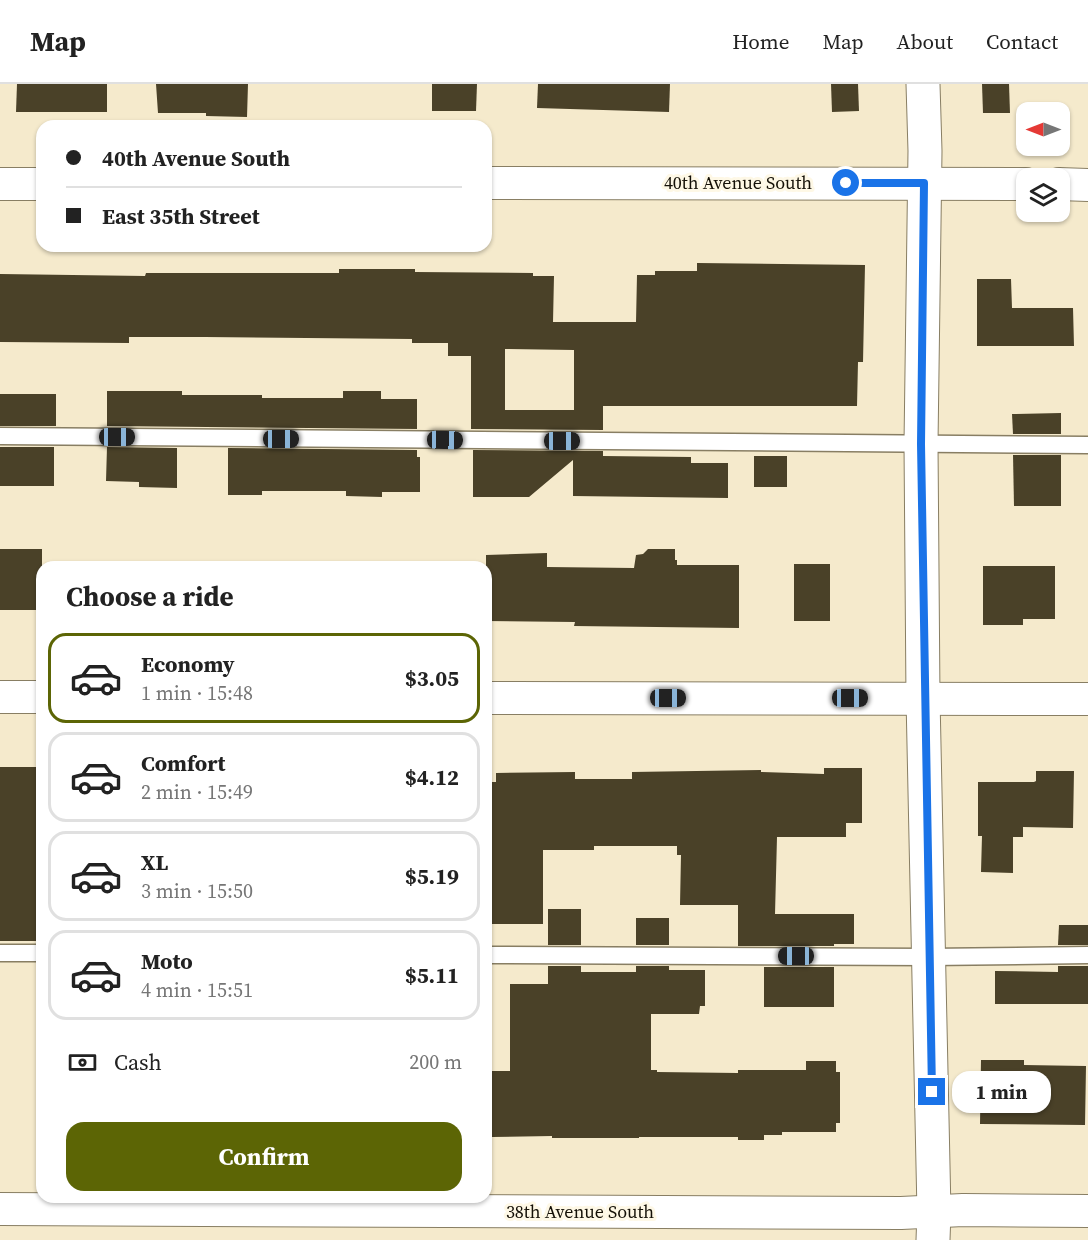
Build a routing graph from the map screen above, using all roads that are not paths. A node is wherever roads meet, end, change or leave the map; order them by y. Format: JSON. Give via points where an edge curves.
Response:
{"nodes":[{"id":1,"x":923,"y":84,"type":"edge"},
{"id":2,"x":492,"y":183,"type":"edge"},
{"id":3,"x":924,"y":183,"type":"junction"},
{"id":4,"x":0,"y":184,"type":"edge"},
{"id":5,"x":36,"y":184,"type":"edge"},
{"id":6,"x":1016,"y":184,"type":"edge"},
{"id":7,"x":1070,"y":184,"type":"edge"},
{"id":8,"x":1088,"y":184,"type":"edge"},
{"id":9,"x":0,"y":436,"type":"edge"},
{"id":10,"x":921,"y":444,"type":"junction"},
{"id":11,"x":1088,"y":445,"type":"edge"},
{"id":12,"x":0,"y":697,"type":"edge"},
{"id":13,"x":36,"y":697,"type":"edge"},
{"id":14,"x":492,"y":698,"type":"edge"},
{"id":15,"x":923,"y":698,"type":"junction"},
{"id":16,"x":1088,"y":699,"type":"edge"},
{"id":17,"x":0,"y":953,"type":"edge"},
{"id":18,"x":36,"y":953,"type":"edge"},
{"id":19,"x":492,"y":955,"type":"edge"},
{"id":20,"x":1088,"y":955,"type":"edge"},
{"id":21,"x":929,"y":957,"type":"junction"},
{"id":22,"x":0,"y":1209,"type":"edge"},
{"id":23,"x":1088,"y":1211,"type":"edge"},
{"id":24,"x":934,"y":1226,"type":"edge"}],
"edges":[{"from":1,"to":3,"type":"street"},
{"from":2,"to":3,"type":"street","name":"40th Avenue South"},
{"from":3,"to":6,"type":"street","name":"40th Avenue South"},
{"from":3,"to":10,"type":"street"},
{"from":4,"to":5,"type":"street"},
{"from":7,"to":8,"type":"street"},
{"from":9,"to":10,"type":"lane"},
{"from":10,"to":11,"type":"lane"},
{"from":10,"to":15,"type":"street"},
{"from":12,"to":13,"type":"street"},
{"from":14,"to":15,"type":"street"},
{"from":15,"to":16,"type":"street"},
{"from":15,"to":21,"type":"street"},
{"from":17,"to":18,"type":"lane"},
{"from":19,"to":21,"type":"lane"},
{"from":20,"to":21,"type":"lane"},
{"from":21,"to":24,"type":"street"},
{"from":22,"to":24,"type":"street","name":"38th Avenue South"},
{"from":23,"to":24,"type":"street","name":"38th Avenue South","via":[[963,1210]]}]}
